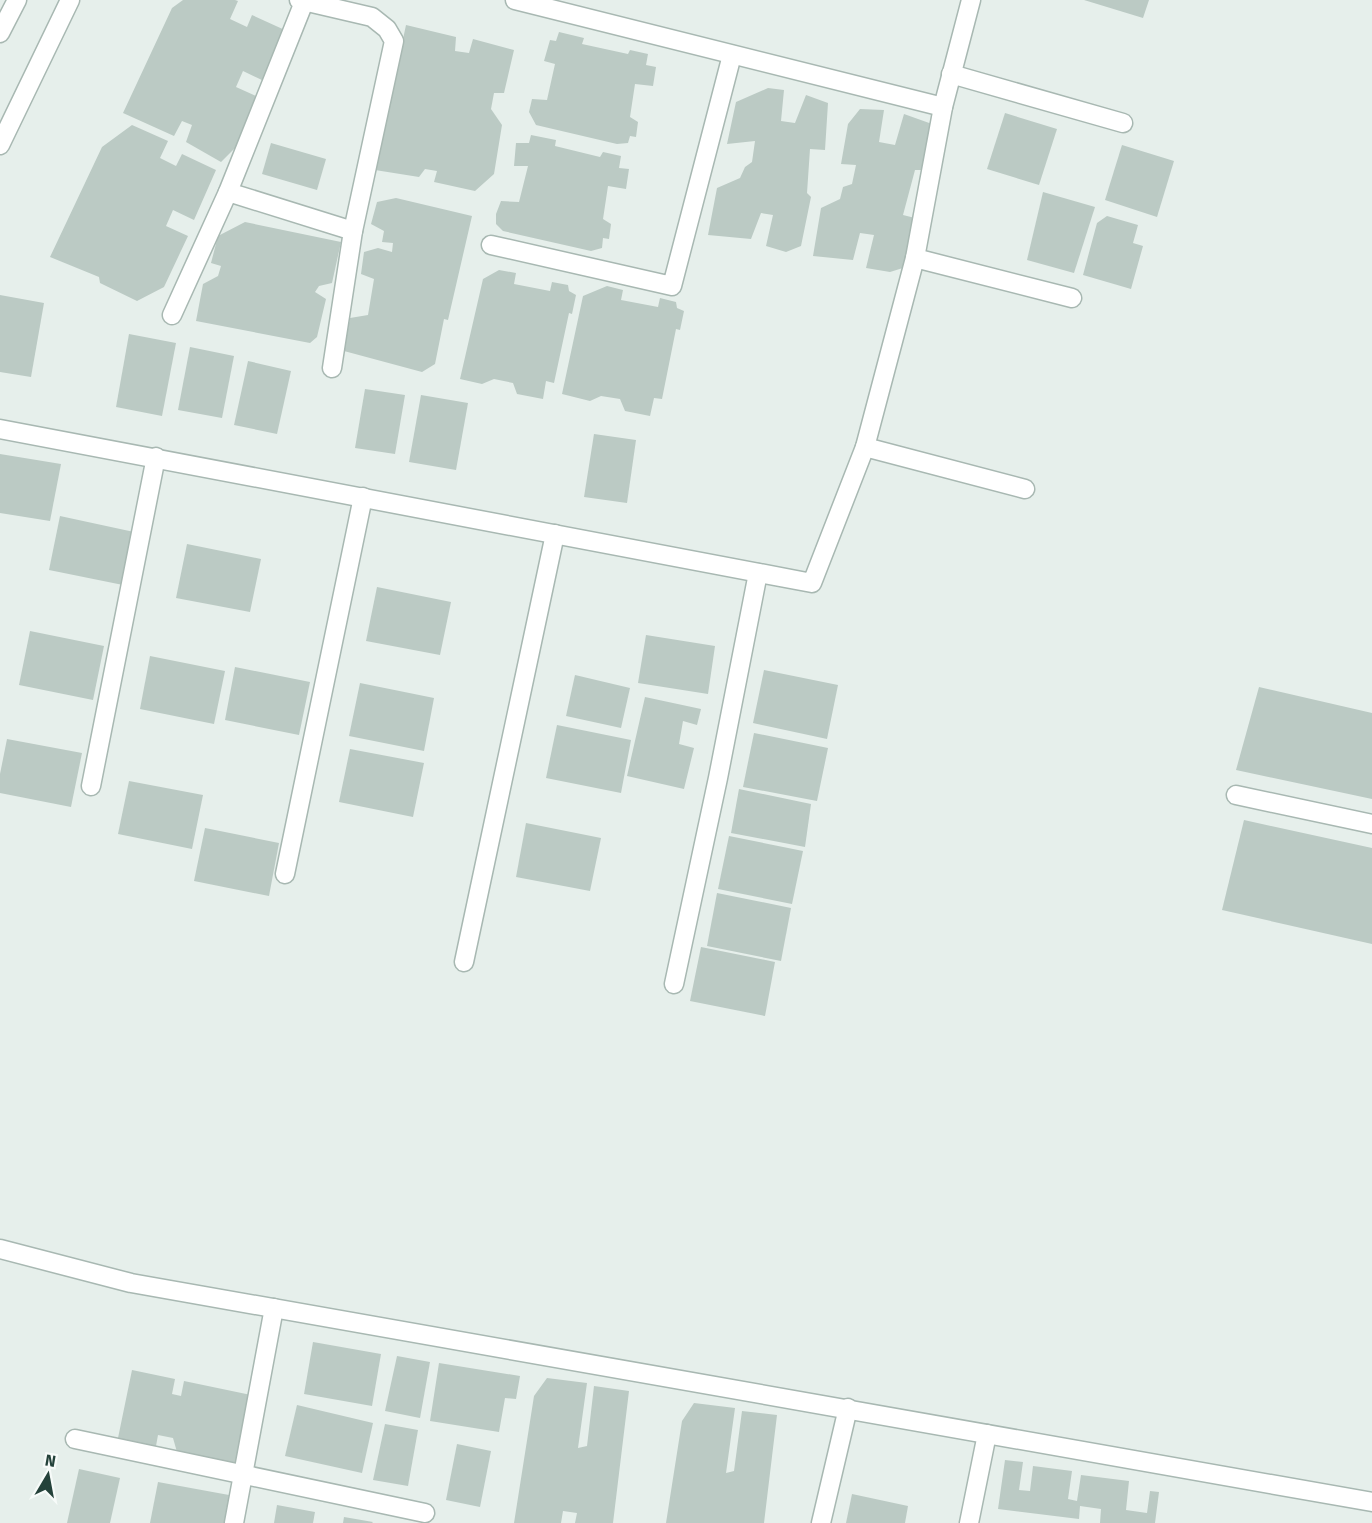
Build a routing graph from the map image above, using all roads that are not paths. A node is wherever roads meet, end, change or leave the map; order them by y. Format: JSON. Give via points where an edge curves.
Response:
{"nodes":[{"id":1,"x":17,"y":0,"type":"edge"},
{"id":2,"x":70,"y":0,"type":"edge"},
{"id":3,"x":515,"y":0,"type":"edge"},
{"id":4,"x":971,"y":0,"type":"edge"},
{"id":5,"x":302,"y":1,"type":"edge"},
{"id":6,"x":0,"y":33,"type":"edge"},
{"id":7,"x":732,"y":55,"type":"junction"},
{"id":8,"x":951,"y":74,"type":"junction"},
{"id":9,"x":943,"y":107,"type":"junction"},
{"id":10,"x":1123,"y":123,"type":"dead end"},
{"id":11,"x":0,"y":145,"type":"edge"},
{"id":12,"x":228,"y":192,"type":"junction"},
{"id":13,"x":353,"y":231,"type":"junction"},
{"id":14,"x":491,"y":245,"type":"dead end"},
{"id":15,"x":915,"y":258,"type":"junction"},
{"id":16,"x":1072,"y":298,"type":"dead end"},
{"id":17,"x":172,"y":315,"type":"dead end"},
{"id":18,"x":332,"y":368,"type":"dead end"},
{"id":19,"x":0,"y":429,"type":"edge"},
{"id":20,"x":865,"y":447,"type":"junction"},
{"id":21,"x":156,"y":457,"type":"junction"},
{"id":22,"x":1025,"y":489,"type":"dead end"},
{"id":23,"x":363,"y":497,"type":"junction"},
{"id":24,"x":555,"y":534,"type":"junction"},
{"id":25,"x":758,"y":573,"type":"junction"},
{"id":26,"x":91,"y":786,"type":"dead end"},
{"id":27,"x":1236,"y":795,"type":"dead end"},
{"id":28,"x":1372,"y":824,"type":"edge"},
{"id":29,"x":285,"y":874,"type":"dead end"},
{"id":30,"x":464,"y":962,"type":"dead end"},
{"id":31,"x":674,"y":984,"type":"dead end"},
{"id":32,"x":0,"y":1249,"type":"edge"},
{"id":33,"x":274,"y":1308,"type":"junction"},
{"id":34,"x":848,"y":1408,"type":"junction"},
{"id":35,"x":987,"y":1434,"type":"junction"},
{"id":36,"x":75,"y":1439,"type":"dead end"},
{"id":37,"x":243,"y":1474,"type":"junction"},
{"id":38,"x":1372,"y":1502,"type":"edge"},
{"id":39,"x":425,"y":1513,"type":"dead end"},
{"id":40,"x":234,"y":1523,"type":"edge"},
{"id":41,"x":821,"y":1523,"type":"edge"},
{"id":42,"x":969,"y":1523,"type":"edge"}],
"edges":[{"from":1,"to":6,"type":"street"},
{"from":2,"to":11,"type":"street"},
{"from":3,"to":7,"type":"street"},
{"from":4,"to":8,"type":"street"},
{"from":5,"to":12,"type":"street"},
{"from":5,"to":13,"type":"street","via":[[372,17],[394,41]]},
{"from":7,"to":9,"type":"street"},
{"from":7,"to":14,"type":"street","via":[[672,286]]},
{"from":8,"to":9,"type":"street"},
{"from":8,"to":10,"type":"street"},
{"from":9,"to":15,"type":"street"},
{"from":12,"to":13,"type":"street"},
{"from":12,"to":17,"type":"street"},
{"from":13,"to":18,"type":"street"},
{"from":15,"to":16,"type":"street"},
{"from":15,"to":20,"type":"street"},
{"from":19,"to":21,"type":"street"},
{"from":20,"to":22,"type":"street"},
{"from":20,"to":25,"type":"street","via":[[812,583]]},
{"from":21,"to":23,"type":"street"},
{"from":21,"to":26,"type":"street"},
{"from":23,"to":24,"type":"street"},
{"from":23,"to":29,"type":"street"},
{"from":24,"to":25,"type":"street"},
{"from":24,"to":30,"type":"street"},
{"from":25,"to":31,"type":"street"},
{"from":27,"to":28,"type":"street"},
{"from":32,"to":33,"type":"street","via":[[131,1283]]},
{"from":33,"to":34,"type":"street"},
{"from":33,"to":37,"type":"street"},
{"from":34,"to":35,"type":"street"},
{"from":34,"to":41,"type":"street"},
{"from":35,"to":38,"type":"street"},
{"from":35,"to":42,"type":"street"},
{"from":36,"to":37,"type":"street"},
{"from":37,"to":39,"type":"street"},
{"from":37,"to":40,"type":"street"}]}
